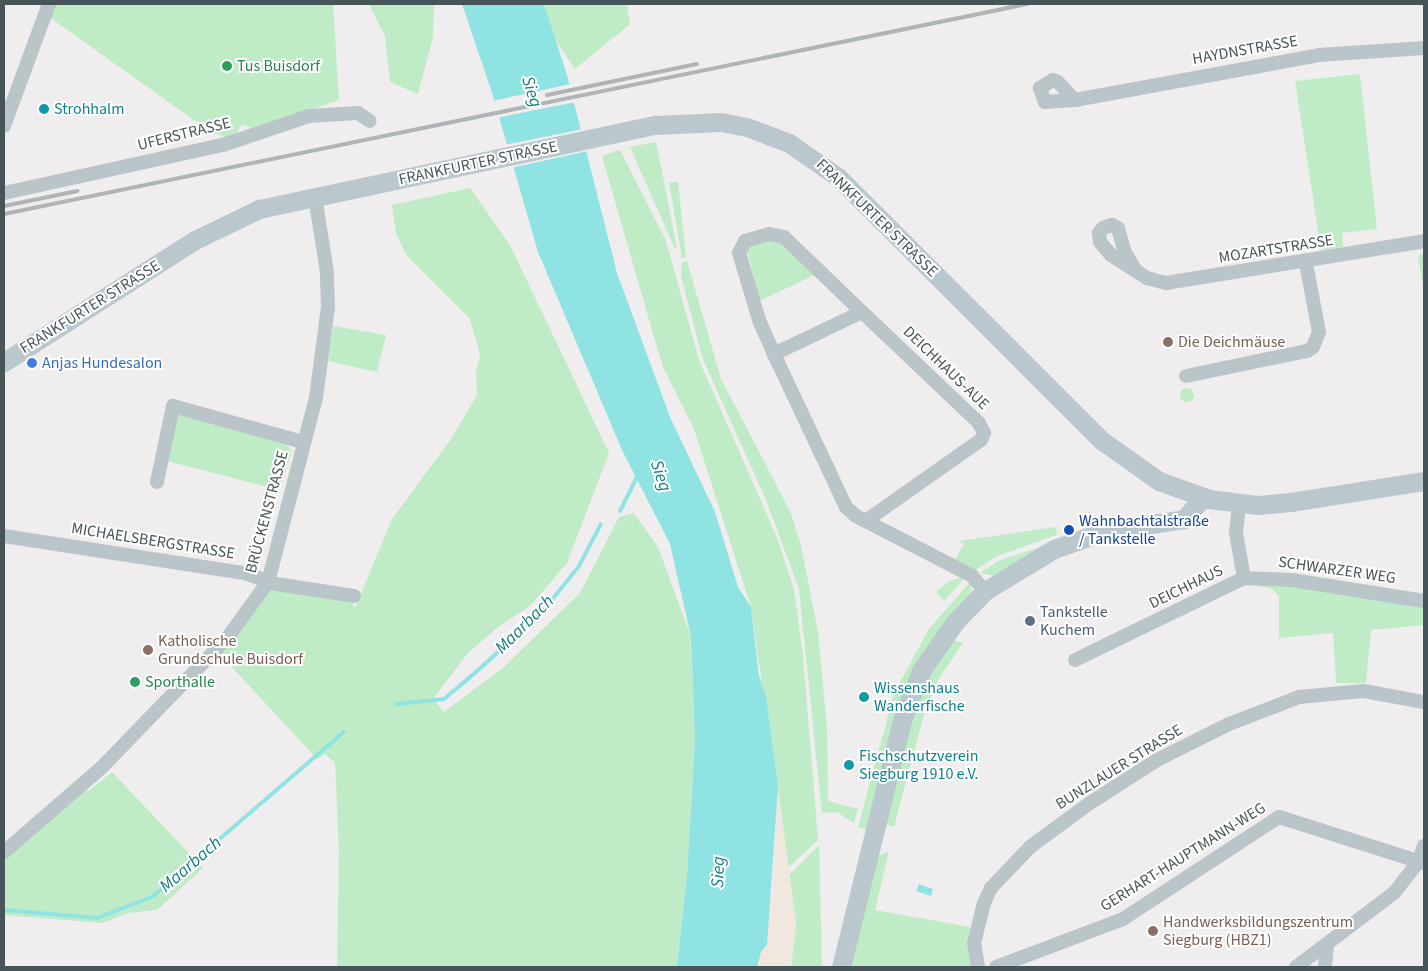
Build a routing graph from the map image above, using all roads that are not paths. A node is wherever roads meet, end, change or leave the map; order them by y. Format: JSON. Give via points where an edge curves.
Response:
{"nodes":[{"id":1,"x":49,"y":4,"type":"edge"},
{"id":2,"x":1424,"y":48,"type":"edge"},
{"id":3,"x":1074,"y":100,"type":"dead end"},
{"id":4,"x":370,"y":121,"type":"dead end"},
{"id":5,"x":4,"y":126,"type":"edge"},
{"id":6,"x":4,"y":193,"type":"edge"},
{"id":7,"x":315,"y":196,"type":"junction"},
{"id":8,"x":1424,"y":241,"type":"edge"},
{"id":9,"x":1306,"y":263,"type":"junction"},
{"id":10,"x":1136,"y":271,"type":"dead end"},
{"id":11,"x":862,"y":312,"type":"junction"},
{"id":12,"x":774,"y":354,"type":"junction"},
{"id":13,"x":4,"y":362,"type":"edge"},
{"id":14,"x":1186,"y":376,"type":"dead end"},
{"id":15,"x":303,"y":442,"type":"junction"},
{"id":16,"x":1424,"y":481,"type":"edge"},
{"id":17,"x":157,"y":482,"type":"dead end"},
{"id":18,"x":1203,"y":497,"type":"junction"},
{"id":19,"x":1239,"y":504,"type":"junction"},
{"id":20,"x":868,"y":520,"type":"junction"},
{"id":21,"x":4,"y":536,"type":"edge"},
{"id":22,"x":1244,"y":578,"type":"junction"},
{"id":23,"x":268,"y":582,"type":"junction"},
{"id":24,"x":985,"y":591,"type":"junction"},
{"id":25,"x":354,"y":596,"type":"dead end"},
{"id":26,"x":1424,"y":601,"type":"edge"},
{"id":27,"x":1075,"y":660,"type":"dead end"},
{"id":28,"x":1424,"y":702,"type":"edge"},
{"id":29,"x":1424,"y":846,"type":"edge"},
{"id":30,"x":4,"y":852,"type":"edge"},
{"id":31,"x":1422,"y":862,"type":"edge"},
{"id":32,"x":1327,"y":944,"type":"junction"},
{"id":33,"x":841,"y":967,"type":"edge"},
{"id":34,"x":978,"y":967,"type":"edge"},
{"id":35,"x":996,"y":967,"type":"edge"},
{"id":36,"x":1296,"y":967,"type":"edge"},
{"id":37,"x":1325,"y":967,"type":"edge"}],
"edges":[{"from":1,"to":5,"type":"street"},
{"from":2,"to":3,"type":"street","name":"HAYDNSTRASSE","via":[[1318,55]]},
{"from":4,"to":6,"type":"street","name":"UFERSTRASSE","via":[[358,113],[309,116],[223,145]]},
{"from":7,"to":13,"type":"main road","name":"FRANKFURTER STRASSE","via":[[239,217],[195,240]]},
{"from":7,"to":15,"type":"street","name":"BRÜCKENSTRASSE","via":[[328,307],[316,398]]},
{"from":7,"to":18,"type":"main road","name":"FRANKFURTER STRASSE","via":[[691,121],[721,122],[789,143],[816,159],[887,224],[1101,440],[1160,481]]},
{"from":8,"to":9,"type":"street","name":"MOZARTSTRASSE"},
{"from":9,"to":10,"type":"street","name":"MOZARTSTRASSE","via":[[1166,283]]},
{"from":9,"to":14,"type":"street","via":[[1319,332],[1313,347],[1307,351]]},
{"from":11,"to":12,"type":"street"},
{"from":11,"to":12,"type":"street","name":"DEICHHAUS-AUE","via":[[784,237],[769,234],[745,241],[739,253],[760,323]]},
{"from":11,"to":20,"type":"street","name":"DEICHHAUS-AUE","via":[[979,424],[984,433],[981,440]]},
{"from":12,"to":20,"type":"street","name":"DEICHHAUS-AUE","via":[[846,507],[856,516]]},
{"from":15,"to":17,"type":"street","via":[[172,406]]},
{"from":15,"to":23,"type":"street","name":"BRÜCKENSTRASSE"},
{"from":16,"to":19,"type":"main road","name":"FRANKFURTER STRASSE","via":[[1291,502]]},
{"from":18,"to":19,"type":"main road","name":"FRANKFURTER STRASSE"},
{"from":18,"to":24,"type":"main road","via":[[1184,519],[1105,531],[1073,541],[1032,560]]},
{"from":19,"to":22,"type":"street","name":"DEICHHAUS","via":[[1236,533]]},
{"from":20,"to":24,"type":"street","name":"DEICHHAUS-AUE","via":[[972,576]]},
{"from":21,"to":23,"type":"street","name":"MICHAELSBERGSTRASSE","via":[[244,573]]},
{"from":22,"to":26,"type":"street","name":"SCHWARZER WEG","via":[[1292,580]]},
{"from":22,"to":27,"type":"street","name":"DEICHHAUS"},
{"from":23,"to":25,"type":"street","name":"MICHAELSBERGSTRASSE"},
{"from":23,"to":30,"type":"street","name":"BRÜCKENSTRASSE","via":[[228,637],[102,766]]},
{"from":24,"to":33,"type":"main road","via":[[955,622],[921,671],[902,720]]},
{"from":28,"to":34,"type":"street","name":"BUNZLAUER STRASSE","via":[[1364,691],[1299,696],[1229,724],[1157,760],[1030,847],[991,888],[974,943]]},
{"from":29,"to":31,"type":"street"},
{"from":31,"to":32,"type":"street","via":[[1394,893]]},
{"from":31,"to":35,"type":"street","name":"GERHART-HAUPTMANN-WEG","via":[[1279,817],[1123,919]]},
{"from":32,"to":36,"type":"street"},
{"from":32,"to":37,"type":"street"}]}
